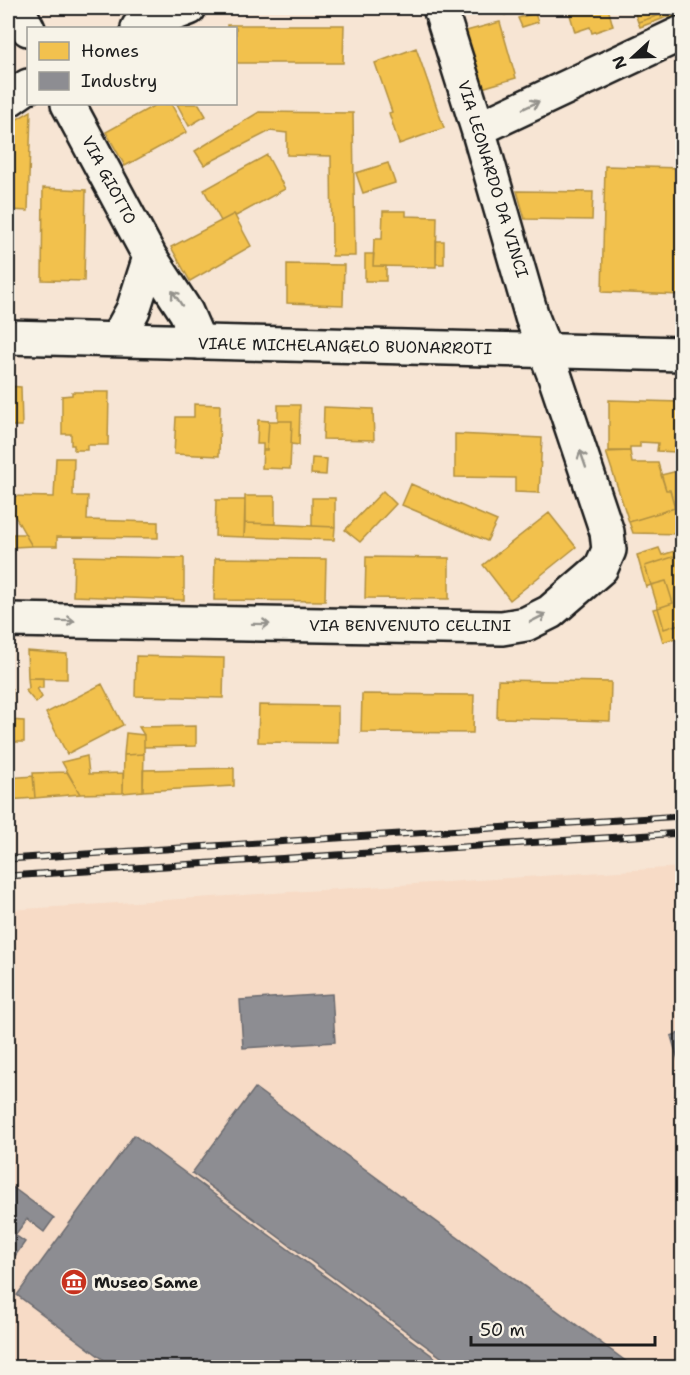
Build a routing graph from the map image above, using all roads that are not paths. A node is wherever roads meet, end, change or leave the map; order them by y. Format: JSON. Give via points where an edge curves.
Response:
{"nodes":[{"id":1,"x":17,"y":8,"type":"edge"},
{"id":2,"x":189,"y":8,"type":"edge"},
{"id":3,"x":440,"y":8,"type":"edge"},
{"id":4,"x":27,"y":27,"type":"edge"},
{"id":5,"x":141,"y":27,"type":"edge"},
{"id":6,"x":682,"y":33,"type":"edge"},
{"id":7,"x":27,"y":88,"type":"edge"},
{"id":8,"x":8,"y":100,"type":"edge"},
{"id":9,"x":69,"y":105,"type":"edge"},
{"id":10,"x":478,"y":129,"type":"junction"},
{"id":11,"x":150,"y":257,"type":"junction"},
{"id":12,"x":8,"y":337,"type":"edge"},
{"id":13,"x":117,"y":339,"type":"junction"},
{"id":14,"x":199,"y":342,"type":"junction"},
{"id":15,"x":546,"y":351,"type":"junction"},
{"id":16,"x":682,"y":354,"type":"edge"},
{"id":17,"x":8,"y":620,"type":"edge"}],
"edges":[{"from":1,"to":4,"type":"street"},
{"from":2,"to":5,"type":"street"},
{"from":3,"to":10,"type":"street","name":"VIA LEONARDO DA VINCI"},
{"from":10,"to":6,"type":"street","one_way":true},
{"from":7,"to":8,"type":"street"},
{"from":9,"to":11,"type":"street","name":"VIA GIOTTO"},
{"from":10,"to":15,"type":"street","name":"VIA LEONARDO DA VINCI","via":[[532,317]]},
{"from":11,"to":13,"type":"street","via":[[133,310]]},
{"from":14,"to":11,"type":"street","name":"VIA GIOTTO","one_way":true,"via":[[186,312]]},
{"from":12,"to":13,"type":"street","name":"VIALE MICHELANGELO BUONARROTI"},
{"from":13,"to":14,"type":"street","name":"VIALE MICHELANGELO BUONARROTI"},
{"from":14,"to":15,"type":"street","name":"VIALE MICHELANGELO BUONARROTI"},
{"from":15,"to":16,"type":"street","name":"VIALE MICHELANGELO BUONARROTI"},
{"from":17,"to":15,"type":"street","name":"VIA BENVENUTO CELLINI","one_way":true,"via":[[502,628],[526,624],[550,612],[601,568],[609,550],[607,532]]}]}
